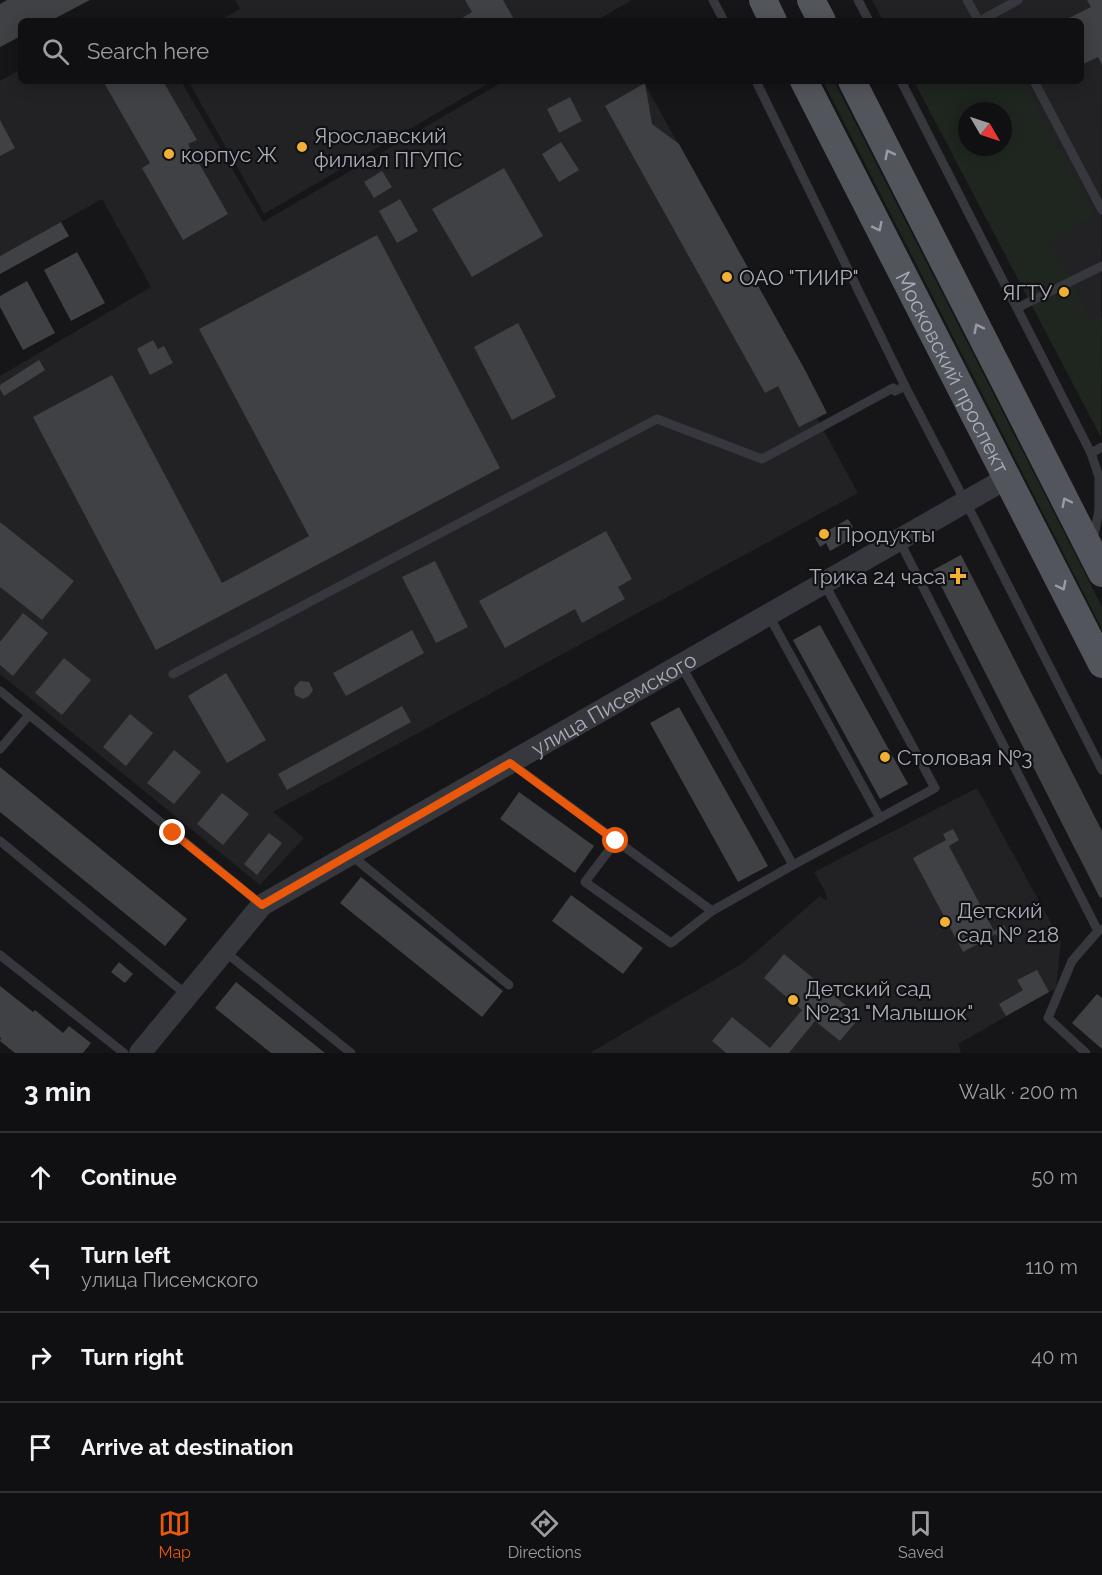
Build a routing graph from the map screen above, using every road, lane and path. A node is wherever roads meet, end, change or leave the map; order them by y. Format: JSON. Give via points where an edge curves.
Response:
{"nodes":[{"id":1,"x":713,"y":0,"type":"edge"},
{"id":2,"x":763,"y":0,"type":"edge"},
{"id":3,"x":811,"y":0,"type":"edge"},
{"id":4,"x":858,"y":0,"type":"edge"},
{"id":5,"x":968,"y":0,"type":"edge"},
{"id":6,"x":1018,"y":0,"type":"edge"},
{"id":7,"x":997,"y":12,"type":"junction"},
{"id":8,"x":722,"y":18,"type":"edge"},
{"id":9,"x":772,"y":18,"type":"edge"},
{"id":10,"x":820,"y":18,"type":"edge"},
{"id":11,"x":867,"y":18,"type":"edge"},
{"id":12,"x":977,"y":18,"type":"edge"},
{"id":13,"x":985,"y":18,"type":"edge"},
{"id":14,"x":1000,"y":18,"type":"edge"},
{"id":15,"x":757,"y":84,"type":"edge"},
{"id":16,"x":806,"y":84,"type":"edge"},
{"id":17,"x":854,"y":84,"type":"edge"},
{"id":18,"x":903,"y":84,"type":"edge"},
{"id":19,"x":1036,"y":84,"type":"edge"},
{"id":20,"x":1102,"y":210,"type":"edge"},
{"id":21,"x":1102,"y":266,"type":"edge"},
{"id":22,"x":1017,"y":308,"type":"junction"},
{"id":23,"x":905,"y":386,"type":"junction"},
{"id":24,"x":1102,"y":447,"type":"edge"},
{"id":25,"x":1091,"y":453,"type":"junction"},
{"id":26,"x":1007,"y":478,"type":"junction"},
{"id":27,"x":965,"y":502,"type":"junction"},
{"id":28,"x":899,"y":540,"type":"junction"},
{"id":29,"x":1096,"y":562,"type":"edge"},
{"id":30,"x":824,"y":583,"type":"junction"},
{"id":31,"x":768,"y":615,"type":"junction"},
{"id":32,"x":1102,"y":664,"type":"edge"},
{"id":33,"x":681,"y":665,"type":"junction"},
{"id":34,"x":173,"y":674,"type":"dead end"},
{"id":35,"x":0,"y":691,"type":"edge"},
{"id":36,"x":15,"y":703,"type":"junction"},
{"id":37,"x":0,"y":749,"type":"edge"},
{"id":38,"x":510,"y":763,"type":"junction"},
{"id":39,"x":1102,"y":770,"type":"edge"},
{"id":40,"x":880,"y":818,"type":"junction"},
{"id":41,"x":0,"y":841,"type":"edge"},
{"id":42,"x":616,"y":841,"type":"junction"},
{"id":43,"x":351,"y":854,"type":"junction"},
{"id":44,"x":793,"y":865,"type":"junction"},
{"id":45,"x":262,"y":905,"type":"junction"},
{"id":46,"x":712,"y":911,"type":"junction"},
{"id":47,"x":1100,"y":930,"type":"edge"},
{"id":48,"x":224,"y":951,"type":"junction"},
{"id":49,"x":0,"y":955,"type":"edge"},
{"id":50,"x":509,"y":985,"type":"dead end"},
{"id":51,"x":188,"y":996,"type":"junction"},
{"id":52,"x":124,"y":1053,"type":"edge"},
{"id":53,"x":140,"y":1053,"type":"edge"},
{"id":54,"x":351,"y":1053,"type":"edge"},
{"id":55,"x":1086,"y":1053,"type":"edge"}],
"edges":[{"from":1,"to":8,"type":"lane"},
{"from":2,"to":9,"type":"main road"},
{"from":3,"to":10,"type":"main road"},
{"from":4,"to":11,"type":"lane"},
{"from":5,"to":12,"type":"lane"},
{"from":6,"to":7,"type":"lane"},
{"from":7,"to":13,"type":"lane"},
{"from":7,"to":14,"type":"lane"},
{"from":15,"to":23,"type":"lane"},
{"from":16,"to":26,"type":"main road","name":"Московский проспект","one_way":true},
{"from":29,"to":17,"type":"main road","name":"Московский проспект","one_way":true},
{"from":18,"to":22,"type":"lane"},
{"from":19,"to":20,"type":"lane"},
{"from":21,"to":22,"type":"lane"},
{"from":22,"to":25,"type":"lane"},
{"from":23,"to":27,"type":"lane"},
{"from":23,"to":34,"type":"lane","via":[[895,391],[893,388],[762,459],[657,418]]},
{"from":24,"to":25,"type":"lane"},
{"from":25,"to":29,"type":"lane","via":[[1099,477]]},
{"from":26,"to":27,"type":"street","name":"улица Писемского"},
{"from":26,"to":32,"type":"main road","name":"Московский проспект","one_way":true},
{"from":27,"to":28,"type":"street","name":"улица Писемского"},
{"from":27,"to":39,"type":"lane"},
{"from":28,"to":30,"type":"street","name":"улица Писемского"},
{"from":28,"to":47,"type":"lane"},
{"from":30,"to":31,"type":"street","name":"улица Писемского"},
{"from":30,"to":40,"type":"lane","via":[[934,788]]},
{"from":31,"to":33,"type":"street","name":"улица Писемского"},
{"from":31,"to":40,"type":"lane"},
{"from":33,"to":38,"type":"street","name":"улица Писемского"},
{"from":33,"to":44,"type":"lane"},
{"from":35,"to":36,"type":"lane"},
{"from":36,"to":37,"type":"lane","via":[[29,715]]},
{"from":36,"to":45,"type":"lane"},
{"from":38,"to":42,"type":"lane"},
{"from":38,"to":43,"type":"street","name":"улица Писемского"},
{"from":40,"to":44,"type":"lane"},
{"from":41,"to":51,"type":"lane"},
{"from":42,"to":46,"type":"lane"},
{"from":42,"to":46,"type":"lane","via":[[585,882],[671,943]]},
{"from":43,"to":45,"type":"street","name":"улица Писемского"},
{"from":43,"to":50,"type":"lane"},
{"from":44,"to":46,"type":"lane"},
{"from":45,"to":48,"type":"street","name":"улица Писемского"},
{"from":47,"to":55,"type":"lane","via":[[1072,961],[1048,1018]]},
{"from":48,"to":51,"type":"street","name":"улица Писемского"},
{"from":48,"to":54,"type":"lane"},
{"from":49,"to":52,"type":"lane"},
{"from":51,"to":53,"type":"street","name":"улица Писемского"}]}
